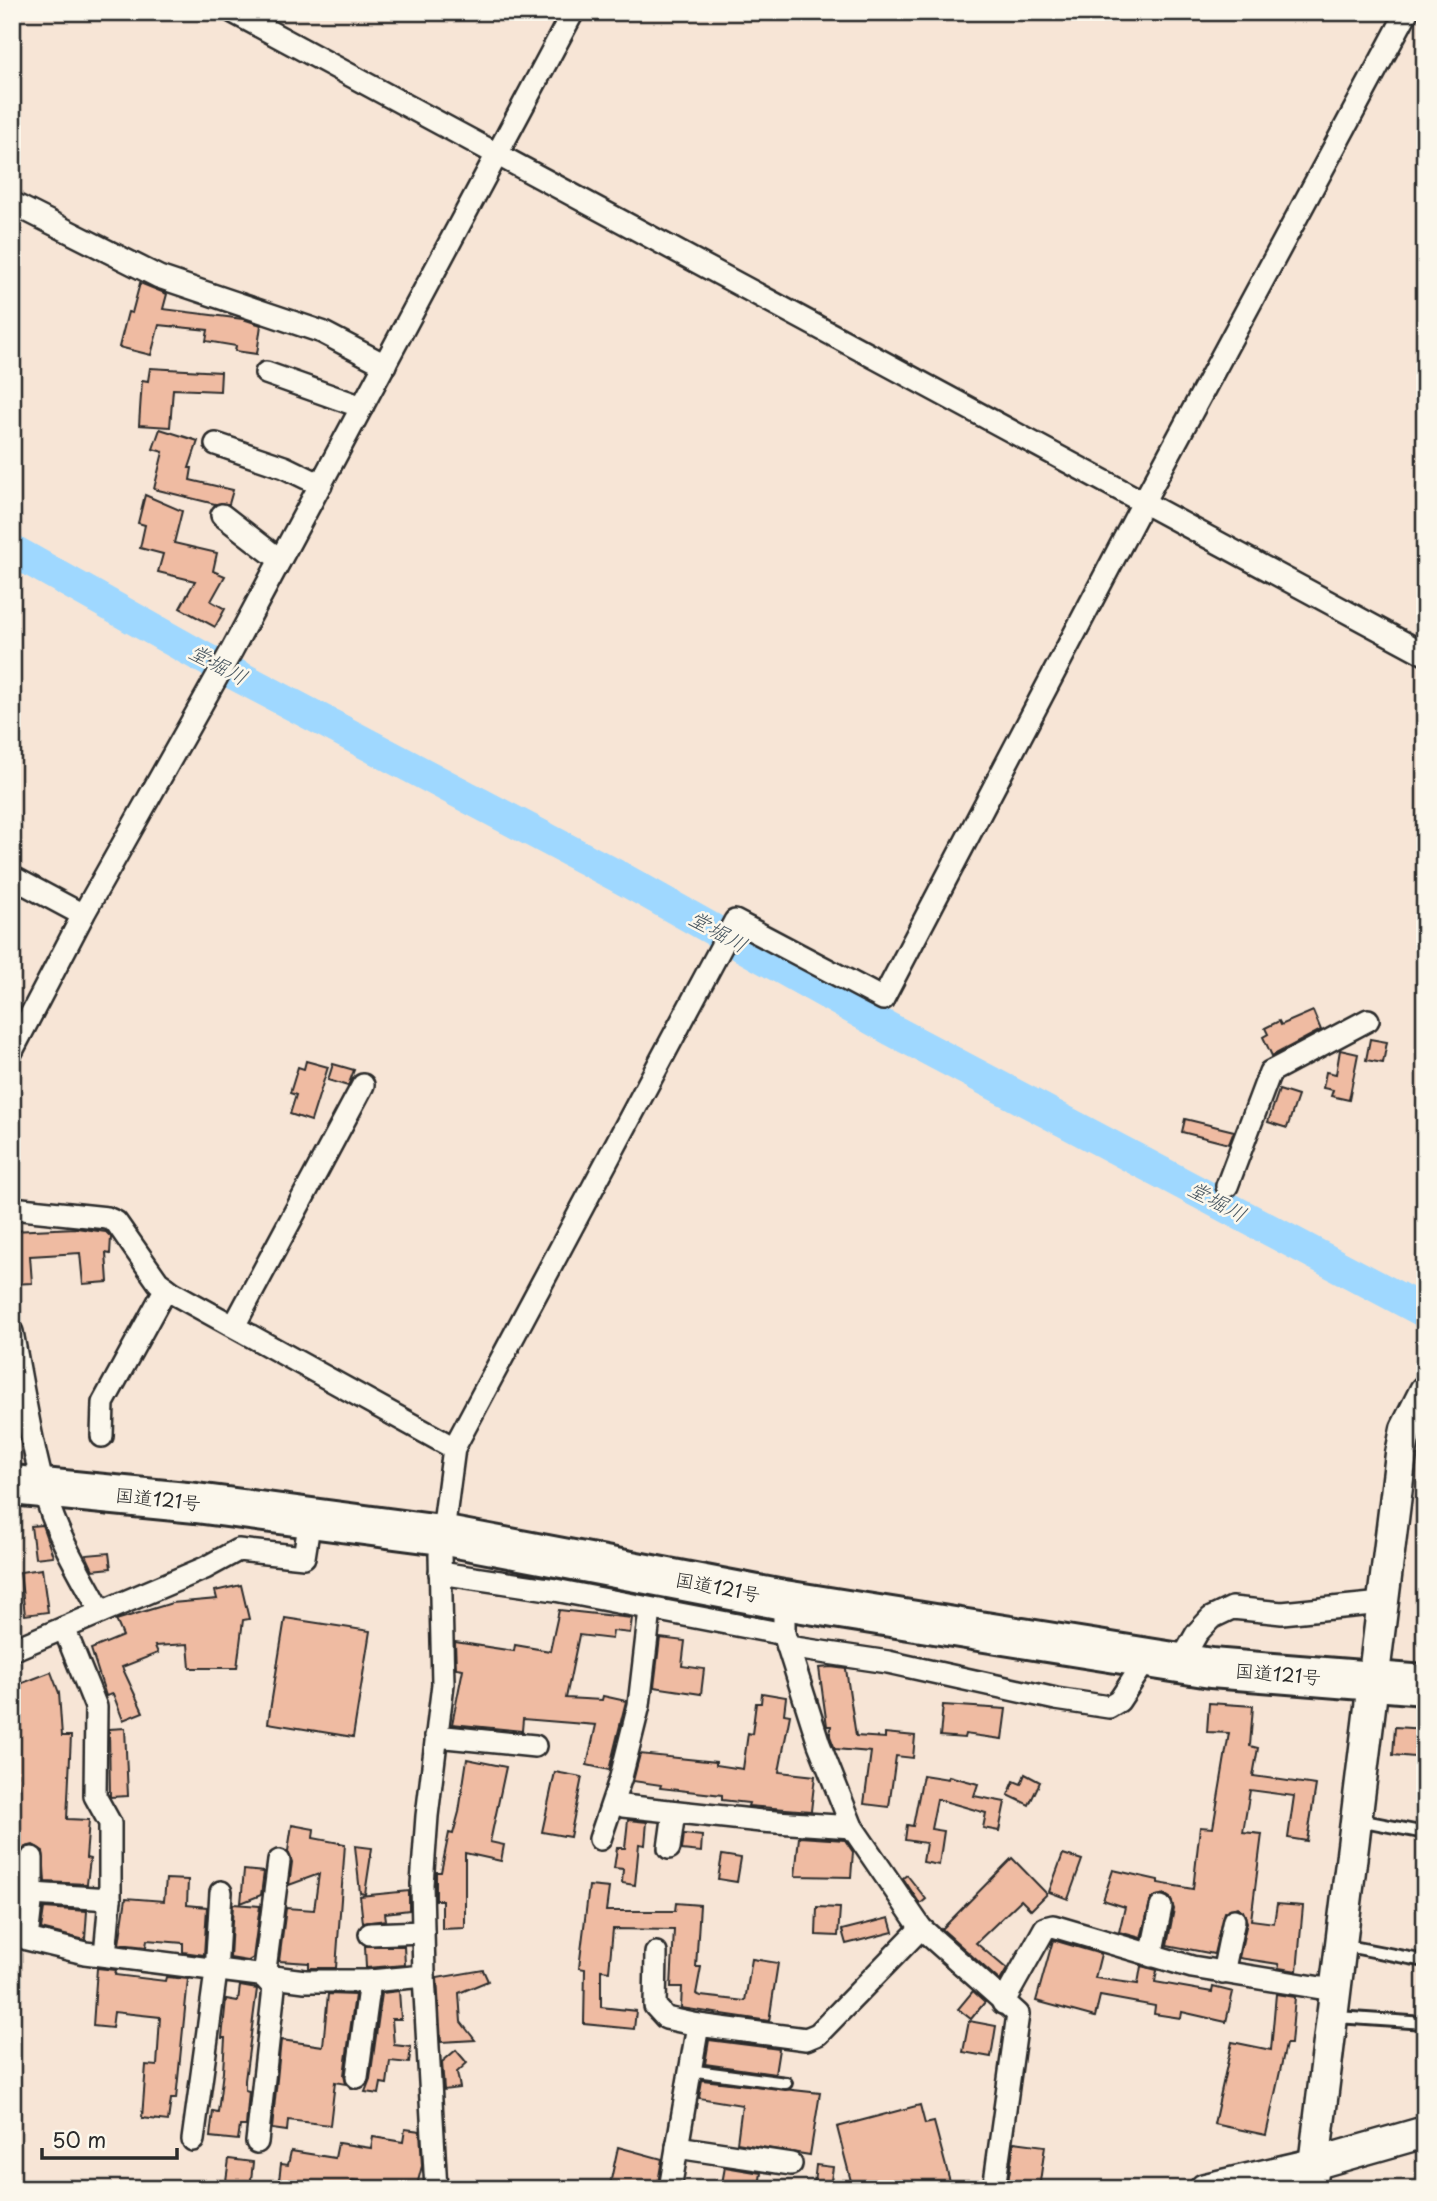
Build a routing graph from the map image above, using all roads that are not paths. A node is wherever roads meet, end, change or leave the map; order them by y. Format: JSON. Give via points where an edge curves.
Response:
{"nodes":[{"id":1,"x":233,"y":12,"type":"edge"},
{"id":2,"x":573,"y":12,"type":"edge"},
{"id":3,"x":1407,"y":12,"type":"edge"},
{"id":4,"x":497,"y":153,"type":"junction"},
{"id":5,"x":12,"y":203,"type":"edge"},
{"id":6,"x":385,"y":365,"type":"junction"},
{"id":7,"x":266,"y":373,"type":"dead end"},
{"id":8,"x":362,"y":407,"type":"junction"},
{"id":9,"x":216,"y":444,"type":"dead end"},
{"id":10,"x":321,"y":485,"type":"junction"},
{"id":11,"x":1144,"y":501,"type":"junction"},
{"id":12,"x":222,"y":515,"type":"dead end"},
{"id":13,"x":280,"y":560,"type":"junction"},
{"id":14,"x":1425,"y":654,"type":"edge"},
{"id":15,"x":12,"y":877,"type":"edge"},
{"id":16,"x":83,"y":915,"type":"junction"},
{"id":17,"x":1368,"y":1020,"type":"dead end"},
{"id":18,"x":12,"y":1051,"type":"edge"},
{"id":19,"x":363,"y":1085,"type":"dead end"},
{"id":20,"x":1227,"y":1186,"type":"dead end"},
{"id":21,"x":12,"y":1208,"type":"edge"},
{"id":22,"x":166,"y":1287,"type":"junction"},
{"id":23,"x":234,"y":1326,"type":"junction"},
{"id":24,"x":12,"y":1332,"type":"edge"},
{"id":25,"x":1425,"y":1391,"type":"edge"},
{"id":26,"x":102,"y":1436,"type":"dead end"},
{"id":27,"x":454,"y":1448,"type":"junction"},
{"id":28,"x":28,"y":1486,"type":"edge"},
{"id":29,"x":310,"y":1518,"type":"junction"},
{"id":30,"x":442,"y":1535,"type":"junction"},
{"id":31,"x":440,"y":1573,"type":"junction"},
{"id":32,"x":1382,"y":1603,"type":"junction"},
{"id":33,"x":650,"y":1610,"type":"junction"},
{"id":34,"x":102,"y":1612,"type":"junction"},
{"id":35,"x":785,"y":1627,"type":"junction"},
{"id":36,"x":64,"y":1628,"type":"junction"},
{"id":37,"x":12,"y":1650,"type":"edge"},
{"id":38,"x":1165,"y":1660,"type":"junction"},
{"id":39,"x":1373,"y":1682,"type":"junction"},
{"id":40,"x":1425,"y":1685,"type":"edge"},
{"id":41,"x":436,"y":1736,"type":"junction"},
{"id":42,"x":535,"y":1746,"type":"dead end"},
{"id":43,"x":623,"y":1806,"type":"dead end"},
{"id":44,"x":674,"y":1812,"type":"junction"},
{"id":45,"x":1355,"y":1820,"type":"junction"},
{"id":46,"x":852,"y":1827,"type":"junction"},
{"id":47,"x":1425,"y":1833,"type":"edge"},
{"id":48,"x":600,"y":1839,"type":"dead end"},
{"id":49,"x":669,"y":1847,"type":"dead end"},
{"id":50,"x":32,"y":1858,"type":"dead end"},
{"id":51,"x":279,"y":1861,"type":"dead end"},
{"id":52,"x":221,"y":1892,"type":"dead end"},
{"id":53,"x":32,"y":1894,"type":"junction"},
{"id":54,"x":110,"y":1899,"type":"junction"},
{"id":55,"x":1161,"y":1907,"type":"dead end"},
{"id":56,"x":1234,"y":1920,"type":"dead end"},
{"id":57,"x":921,"y":1927,"type":"junction"},
{"id":58,"x":423,"y":1932,"type":"junction"},
{"id":59,"x":370,"y":1934,"type":"dead end"},
{"id":60,"x":1339,"y":1944,"type":"junction"},
{"id":61,"x":656,"y":1953,"type":"dead end"},
{"id":62,"x":105,"y":1955,"type":"junction"},
{"id":63,"x":1151,"y":1956,"type":"junction"},
{"id":64,"x":1425,"y":1961,"type":"edge"},
{"id":65,"x":216,"y":1972,"type":"junction"},
{"id":66,"x":1223,"y":1973,"type":"junction"},
{"id":67,"x":424,"y":1976,"type":"junction"},
{"id":68,"x":264,"y":1977,"type":"junction"},
{"id":69,"x":370,"y":1981,"type":"junction"},
{"id":70,"x":1003,"y":2003,"type":"junction"},
{"id":71,"x":1335,"y":2003,"type":"junction"},
{"id":72,"x":1425,"y":2023,"type":"edge"},
{"id":73,"x":698,"y":2025,"type":"junction"},
{"id":74,"x":690,"y":2070,"type":"junction"},
{"id":75,"x":357,"y":2077,"type":"dead end"},
{"id":76,"x":786,"y":2083,"type":"dead end"},
{"id":77,"x":1425,"y":2132,"type":"edge"},
{"id":78,"x":193,"y":2140,"type":"dead end"},
{"id":79,"x":257,"y":2142,"type":"dead end"},
{"id":80,"x":677,"y":2147,"type":"junction"},
{"id":81,"x":791,"y":2164,"type":"dead end"},
{"id":82,"x":1312,"y":2176,"type":"edge"},
{"id":83,"x":436,"y":2189,"type":"edge"},
{"id":84,"x":670,"y":2189,"type":"edge"},
{"id":85,"x":994,"y":2189,"type":"edge"},
{"id":86,"x":1205,"y":2189,"type":"edge"}],
"edges":[{"from":1,"to":4,"type":"street"},
{"from":2,"to":4,"type":"street"},
{"from":3,"to":11,"type":"street"},
{"from":4,"to":6,"type":"street"},
{"from":4,"to":11,"type":"street"},
{"from":5,"to":6,"type":"street","via":[[159,277],[322,332]]},
{"from":6,"to":8,"type":"street"},
{"from":7,"to":8,"type":"street"},
{"from":8,"to":10,"type":"street"},
{"from":9,"to":10,"type":"street"},
{"from":10,"to":13,"type":"street"},
{"from":11,"to":14,"type":"street"},
{"from":11,"to":27,"type":"street","via":[[883,999],[735,921]]},
{"from":12,"to":13,"type":"street"},
{"from":13,"to":16,"type":"street"},
{"from":15,"to":16,"type":"street"},
{"from":16,"to":18,"type":"street"},
{"from":17,"to":20,"type":"street","via":[[1270,1072]]},
{"from":19,"to":23,"type":"street"},
{"from":21,"to":22,"type":"street","via":[[116,1222]]},
{"from":22,"to":23,"type":"street"},
{"from":22,"to":26,"type":"street","via":[[103,1403]]},
{"from":23,"to":27,"type":"street"},
{"from":24,"to":28,"type":"street","via":[[29,1430]]},
{"from":25,"to":32,"type":"street","via":[[1406,1429]]},
{"from":27,"to":30,"type":"street"},
{"from":28,"to":29,"type":"highway","name":"国道121号"},
{"from":28,"to":34,"type":"street"},
{"from":29,"to":30,"type":"highway","name":"国道121号"},
{"from":29,"to":34,"type":"street","via":[[304,1558],[238,1550]]},
{"from":30,"to":31,"type":"street"},
{"from":30,"to":35,"type":"highway","name":"国道121号"},
{"from":31,"to":33,"type":"street"},
{"from":31,"to":41,"type":"street","via":[[443,1684]]},
{"from":32,"to":38,"type":"street","via":[[1282,1613],[1232,1608],[1212,1618]]},
{"from":32,"to":39,"type":"street"},
{"from":33,"to":35,"type":"street"},
{"from":33,"to":48,"type":"street","via":[[639,1705]]},
{"from":34,"to":36,"type":"street"},
{"from":35,"to":38,"type":"highway","name":"国道121号"},
{"from":35,"to":38,"type":"street","via":[[888,1662],[1109,1707]]},
{"from":35,"to":46,"type":"street","via":[[819,1744]]},
{"from":36,"to":37,"type":"street"},
{"from":36,"to":54,"type":"street","via":[[96,1707],[95,1796],[110,1823]]},
{"from":38,"to":39,"type":"highway","name":"国道121号"},
{"from":39,"to":40,"type":"highway","name":"国道121号"},
{"from":39,"to":45,"type":"street"},
{"from":41,"to":42,"type":"street"},
{"from":41,"to":58,"type":"street","via":[[426,1829]]},
{"from":43,"to":44,"type":"street"},
{"from":44,"to":46,"type":"street"},
{"from":44,"to":49,"type":"street"},
{"from":45,"to":47,"type":"lane"},
{"from":45,"to":60,"type":"street"},
{"from":46,"to":57,"type":"street"},
{"from":50,"to":53,"type":"street"},
{"from":51,"to":68,"type":"street"},
{"from":52,"to":65,"type":"street"},
{"from":53,"to":54,"type":"street"},
{"from":53,"to":62,"type":"street","via":[[27,1939]]},
{"from":54,"to":62,"type":"street"},
{"from":55,"to":63,"type":"street"},
{"from":56,"to":66,"type":"street"},
{"from":57,"to":70,"type":"street"},
{"from":57,"to":73,"type":"street","via":[[818,2034],[806,2039]]},
{"from":58,"to":59,"type":"street"},
{"from":58,"to":67,"type":"street"},
{"from":60,"to":64,"type":"lane"},
{"from":60,"to":71,"type":"street"},
{"from":61,"to":73,"type":"street","via":[[655,2006],[666,2018]]},
{"from":62,"to":65,"type":"street"},
{"from":63,"to":66,"type":"street"},
{"from":63,"to":70,"type":"street","via":[[1053,1926],[1045,1928]]},
{"from":65,"to":68,"type":"street"},
{"from":65,"to":78,"type":"street"},
{"from":66,"to":71,"type":"street"},
{"from":67,"to":69,"type":"street"},
{"from":67,"to":83,"type":"street"},
{"from":68,"to":69,"type":"street"},
{"from":68,"to":79,"type":"street","via":[[274,1988]]},
{"from":69,"to":75,"type":"street"},
{"from":70,"to":85,"type":"street","via":[[1018,2014],[1018,2024]]},
{"from":71,"to":72,"type":"lane"},
{"from":71,"to":82,"type":"street"},
{"from":73,"to":74,"type":"street"},
{"from":74,"to":76,"type":"lane"},
{"from":74,"to":80,"type":"street"},
{"from":77,"to":82,"type":"street"},
{"from":80,"to":81,"type":"street"},
{"from":80,"to":84,"type":"street"},
{"from":82,"to":86,"type":"street"}]}
